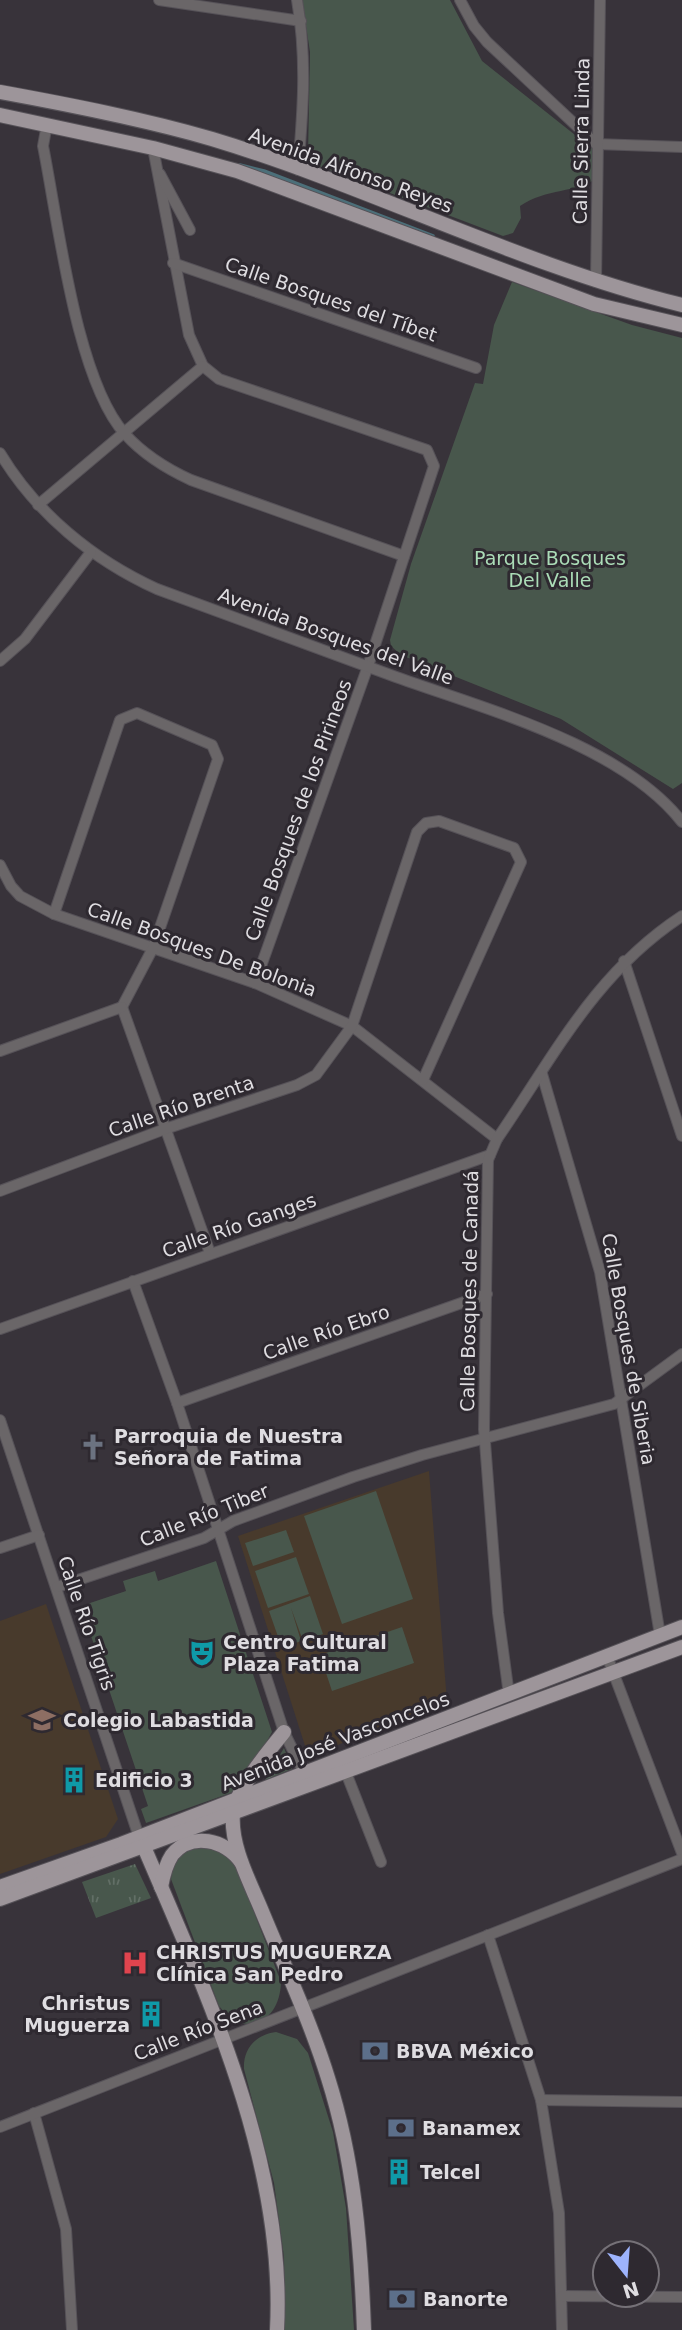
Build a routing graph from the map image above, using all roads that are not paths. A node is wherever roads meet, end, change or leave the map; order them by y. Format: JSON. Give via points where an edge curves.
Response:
{"nodes":[{"id":1,"x":159,"y":0,"type":"edge"},
{"id":2,"x":297,"y":0,"type":"edge"},
{"id":3,"x":460,"y":0,"type":"edge"},
{"id":4,"x":600,"y":0,"type":"edge"},
{"id":5,"x":301,"y":22,"type":"junction"},
{"id":6,"x":0,"y":92,"type":"edge"},
{"id":7,"x":0,"y":115,"type":"edge"},
{"id":8,"x":47,"y":124,"type":"junction"},
{"id":9,"x":596,"y":145,"type":"junction"},
{"id":10,"x":682,"y":147,"type":"edge"},
{"id":11,"x":153,"y":148,"type":"junction"},
{"id":12,"x":156,"y":165,"type":"junction"},
{"id":13,"x":298,"y":170,"type":"junction"},
{"id":14,"x":190,"y":230,"type":"dead end"},
{"id":15,"x":173,"y":263,"type":"junction"},
{"id":16,"x":596,"y":282,"type":"junction"},
{"id":17,"x":682,"y":305,"type":"edge"},
{"id":18,"x":682,"y":325,"type":"edge"},
{"id":19,"x":203,"y":366,"type":"junction"},
{"id":20,"x":476,"y":368,"type":"dead end"},
{"id":21,"x":125,"y":434,"type":"junction"},
{"id":22,"x":0,"y":453,"type":"edge"},
{"id":23,"x":38,"y":505,"type":"junction"},
{"id":24,"x":91,"y":552,"type":"junction"},
{"id":25,"x":404,"y":556,"type":"junction"},
{"id":26,"x":0,"y":661,"type":"edge"},
{"id":27,"x":368,"y":666,"type":"junction"},
{"id":28,"x":682,"y":799,"type":"edge"},
{"id":29,"x":671,"y":808,"type":"junction"},
{"id":30,"x":682,"y":822,"type":"edge"},
{"id":31,"x":0,"y":865,"type":"edge"},
{"id":32,"x":54,"y":914,"type":"junction"},
{"id":33,"x":682,"y":916,"type":"edge"},
{"id":34,"x":153,"y":948,"type":"junction"},
{"id":35,"x":624,"y":961,"type":"junction"},
{"id":36,"x":255,"y":984,"type":"junction"},
{"id":37,"x":122,"y":1007,"type":"junction"},
{"id":38,"x":352,"y":1026,"type":"junction"},
{"id":39,"x":0,"y":1051,"type":"edge"},
{"id":40,"x":542,"y":1074,"type":"junction"},
{"id":41,"x":423,"y":1080,"type":"junction"},
{"id":42,"x":165,"y":1129,"type":"junction"},
{"id":43,"x":682,"y":1136,"type":"edge"},
{"id":44,"x":497,"y":1139,"type":"junction"},
{"id":45,"x":490,"y":1155,"type":"junction"},
{"id":46,"x":0,"y":1191,"type":"edge"},
{"id":47,"x":210,"y":1253,"type":"junction"},
{"id":48,"x":133,"y":1281,"type":"junction"},
{"id":49,"x":487,"y":1294,"type":"junction"},
{"id":50,"x":0,"y":1329,"type":"edge"},
{"id":51,"x":682,"y":1354,"type":"edge"},
{"id":52,"x":622,"y":1401,"type":"junction"},
{"id":53,"x":177,"y":1404,"type":"junction"},
{"id":54,"x":0,"y":1420,"type":"edge"},
{"id":55,"x":485,"y":1440,"type":"junction"},
{"id":56,"x":217,"y":1529,"type":"junction"},
{"id":57,"x":39,"y":1535,"type":"junction"},
{"id":58,"x":0,"y":1548,"type":"edge"},
{"id":59,"x":57,"y":1587,"type":"junction"},
{"id":60,"x":682,"y":1627,"type":"edge"},
{"id":61,"x":660,"y":1635,"type":"junction"},
{"id":62,"x":682,"y":1647,"type":"edge"},
{"id":63,"x":607,"y":1656,"type":"junction"},
{"id":64,"x":614,"y":1673,"type":"junction"},
{"id":65,"x":509,"y":1695,"type":"junction"},
{"id":66,"x":284,"y":1732,"type":"junction"},
{"id":67,"x":341,"y":1759,"type":"junction"},
{"id":68,"x":304,"y":1773,"type":"junction"},
{"id":69,"x":347,"y":1773,"type":"junction"},
{"id":70,"x":238,"y":1798,"type":"junction"},
{"id":71,"x":233,"y":1815,"type":"junction"},
{"id":72,"x":141,"y":1842,"type":"junction"},
{"id":73,"x":682,"y":1853,"type":"edge"},
{"id":74,"x":682,"y":1859,"type":"edge"},
{"id":75,"x":380,"y":1862,"type":"dead end"},
{"id":76,"x":243,"y":1866,"type":"junction"},
{"id":77,"x":0,"y":1886,"type":"edge"},
{"id":78,"x":161,"y":1887,"type":"junction"},
{"id":79,"x":0,"y":1899,"type":"edge"},
{"id":80,"x":488,"y":1936,"type":"junction"},
{"id":81,"x":302,"y":2008,"type":"junction"},
{"id":82,"x":221,"y":2039,"type":"junction"},
{"id":83,"x":541,"y":2100,"type":"junction"},
{"id":84,"x":682,"y":2102,"type":"edge"},
{"id":85,"x":34,"y":2113,"type":"junction"},
{"id":86,"x":0,"y":2127,"type":"edge"},
{"id":87,"x":562,"y":2296,"type":"junction"},
{"id":88,"x":682,"y":2297,"type":"edge"},
{"id":89,"x":72,"y":2330,"type":"edge"},
{"id":90,"x":277,"y":2330,"type":"edge"},
{"id":91,"x":364,"y":2330,"type":"edge"},
{"id":92,"x":562,"y":2330,"type":"edge"}],
"edges":[{"from":1,"to":5,"type":"street"},
{"from":2,"to":5,"type":"street"},
{"from":3,"to":9,"type":"street","via":[[487,43]]},
{"from":4,"to":9,"type":"street","name":"Calle Sierra Linda"},
{"from":5,"to":13,"type":"street","via":[[304,103]]},
{"from":6,"to":13,"type":"main road","name":"Avenida Alfonso Reyes","via":[[212,139]]},
{"from":7,"to":8,"type":"main road","name":"Avenida Alfonso Reyes"},
{"from":8,"to":11,"type":"main road","name":"Avenida Alfonso Reyes"},
{"from":8,"to":21,"type":"street","via":[[43,146],[82,341],[99,389]]},
{"from":9,"to":10,"type":"street"},
{"from":9,"to":16,"type":"street","name":"Calle Sierra Linda"},
{"from":11,"to":12,"type":"street"},
{"from":11,"to":18,"type":"main road","name":"Avenida Alfonso Reyes","via":[[275,183],[594,304]]},
{"from":12,"to":14,"type":"street"},
{"from":12,"to":15,"type":"street"},
{"from":13,"to":16,"type":"main road","name":"Avenida Alfonso Reyes"},
{"from":15,"to":19,"type":"street","via":[[189,335]]},
{"from":15,"to":20,"type":"street","name":"Calle Bosques del Tíbet"},
{"from":16,"to":17,"type":"main road","name":"Avenida Alfonso Reyes"},
{"from":19,"to":21,"type":"street"},
{"from":19,"to":25,"type":"street","name":"Calle Bosques de los Pirineos","via":[[219,379],[427,450],[434,466]]},
{"from":21,"to":23,"type":"street"},
{"from":21,"to":25,"type":"street","via":[[170,470],[191,480]]},
{"from":22,"to":23,"type":"street","name":"Avenida Bosques del Valle"},
{"from":23,"to":24,"type":"street","name":"Avenida Bosques del Valle"},
{"from":24,"to":26,"type":"street","via":[[25,639]]},
{"from":24,"to":27,"type":"street","name":"Avenida Bosques del Valle","via":[[157,589]]},
{"from":25,"to":27,"type":"street","name":"Calle Bosques de los Pirineos"},
{"from":27,"to":29,"type":"street","name":"Avenida Bosques del Valle","via":[[563,738],[635,780]]},
{"from":27,"to":36,"type":"street","name":"Calle Bosques de los Pirineos"},
{"from":28,"to":29,"type":"street"},
{"from":29,"to":30,"type":"street","name":"Avenida Bosques del Valle"},
{"from":31,"to":32,"type":"street","name":"Calle Bosques De Bolonia","via":[[20,896]]},
{"from":32,"to":34,"type":"street","name":"Calle Bosques De Bolonia"},
{"from":32,"to":34,"type":"street","via":[[118,723],[137,713],[208,742],[218,754]]},
{"from":33,"to":35,"type":"street","name":"Calle Bosques de Canadá"},
{"from":34,"to":36,"type":"street","name":"Calle Bosques De Bolonia"},
{"from":34,"to":37,"type":"street"},
{"from":35,"to":40,"type":"street","name":"Calle Bosques de Canadá","via":[[568,1030]]},
{"from":35,"to":43,"type":"street"},
{"from":36,"to":38,"type":"street","name":"Calle Bosques De Bolonia"},
{"from":37,"to":39,"type":"street"},
{"from":37,"to":42,"type":"street"},
{"from":38,"to":41,"type":"street","name":"Calle Bosques De Bolonia"},
{"from":38,"to":41,"type":"street","name":"Calle Río Brenta","via":[[417,832],[426,823],[439,821],[514,848],[520,868]]},
{"from":38,"to":42,"type":"street","name":"Calle Río Brenta","via":[[307,1081]]},
{"from":40,"to":44,"type":"street","name":"Calle Bosques de Canadá"},
{"from":40,"to":52,"type":"street","name":"Calle Bosques de Siberia","via":[[594,1246]]},
{"from":41,"to":44,"type":"street","name":"Calle Bosques De Bolonia"},
{"from":42,"to":46,"type":"street","name":"Calle Río Brenta"},
{"from":42,"to":47,"type":"street"},
{"from":44,"to":45,"type":"street","name":"Calle Bosques de Canadá"},
{"from":45,"to":47,"type":"street","name":"Calle Río Ganges"},
{"from":45,"to":49,"type":"street","name":"Calle Bosques de Canadá"},
{"from":47,"to":48,"type":"street","name":"Calle Río Ganges"},
{"from":48,"to":50,"type":"street","name":"Calle Río Ganges"},
{"from":48,"to":53,"type":"street"},
{"from":49,"to":53,"type":"street","name":"Calle Río Ebro"},
{"from":49,"to":55,"type":"street","name":"Calle Bosques de Canadá"},
{"from":51,"to":52,"type":"street"},
{"from":52,"to":55,"type":"street","name":"Calle Río Tiber"},
{"from":52,"to":61,"type":"street","name":"Calle Bosques de Siberia"},
{"from":53,"to":56,"type":"street"},
{"from":54,"to":57,"type":"street","name":"Calle Río Tigris"},
{"from":55,"to":56,"type":"street","name":"Calle Río Tiber","via":[[353,1477]]},
{"from":55,"to":65,"type":"street","name":"Calle Bosques de Canadá"},
{"from":56,"to":59,"type":"street","name":"Calle Río Tiber","via":[[204,1538]]},
{"from":56,"to":66,"type":"street"},
{"from":57,"to":58,"type":"street"},
{"from":57,"to":59,"type":"street","name":"Calle Río Tigris"},
{"from":59,"to":72,"type":"street","name":"Calle Río Tigris"},
{"from":60,"to":61,"type":"main road","name":"Avenida José Vasconcelos"},
{"from":61,"to":63,"type":"main road","name":"Avenida José Vasconcelos"},
{"from":62,"to":64,"type":"main road","name":"Avenida José Vasconcelos"},
{"from":63,"to":64,"type":"street"},
{"from":63,"to":65,"type":"main road","name":"Avenida José Vasconcelos"},
{"from":64,"to":69,"type":"main road","name":"Avenida José Vasconcelos"},
{"from":64,"to":73,"type":"street"},
{"from":65,"to":67,"type":"main road","name":"Avenida José Vasconcelos"},
{"from":66,"to":68,"type":"street"},
{"from":66,"to":70,"type":"main road"},
{"from":67,"to":68,"type":"main road","name":"Avenida José Vasconcelos"},
{"from":67,"to":69,"type":"street"},
{"from":68,"to":70,"type":"main road","name":"Avenida José Vasconcelos"},
{"from":69,"to":71,"type":"main road","name":"Avenida José Vasconcelos"},
{"from":69,"to":75,"type":"street"},
{"from":70,"to":71,"type":"main road"},
{"from":70,"to":72,"type":"main road","name":"Avenida José Vasconcelos"},
{"from":71,"to":72,"type":"main road","name":"Avenida José Vasconcelos"},
{"from":71,"to":76,"type":"main road"},
{"from":72,"to":77,"type":"main road","name":"Avenida José Vasconcelos"},
{"from":72,"to":78,"type":"main road"},
{"from":72,"to":79,"type":"main road","name":"Avenida José Vasconcelos"},
{"from":74,"to":80,"type":"street","name":"Calle Río Sena"},
{"from":76,"to":78,"type":"main road","via":[[221,1844],[191,1843],[172,1856]]},
{"from":76,"to":81,"type":"main road"},
{"from":78,"to":82,"type":"main road"},
{"from":80,"to":81,"type":"street","name":"Calle Río Sena"},
{"from":80,"to":83,"type":"street"},
{"from":81,"to":82,"type":"street","name":"Calle Río Sena"},
{"from":81,"to":91,"type":"main road","via":[[327,2075],[352,2179]]},
{"from":82,"to":85,"type":"street","name":"Calle Río Sena"},
{"from":82,"to":90,"type":"main road","via":[[244,2096],[260,2160],[273,2236]]},
{"from":83,"to":84,"type":"street"},
{"from":83,"to":87,"type":"street","via":[[559,2213]]},
{"from":85,"to":86,"type":"street","name":"Calle Río Sena"},
{"from":85,"to":89,"type":"street","via":[[66,2229]]},
{"from":87,"to":88,"type":"street"},
{"from":87,"to":92,"type":"street"}]}
